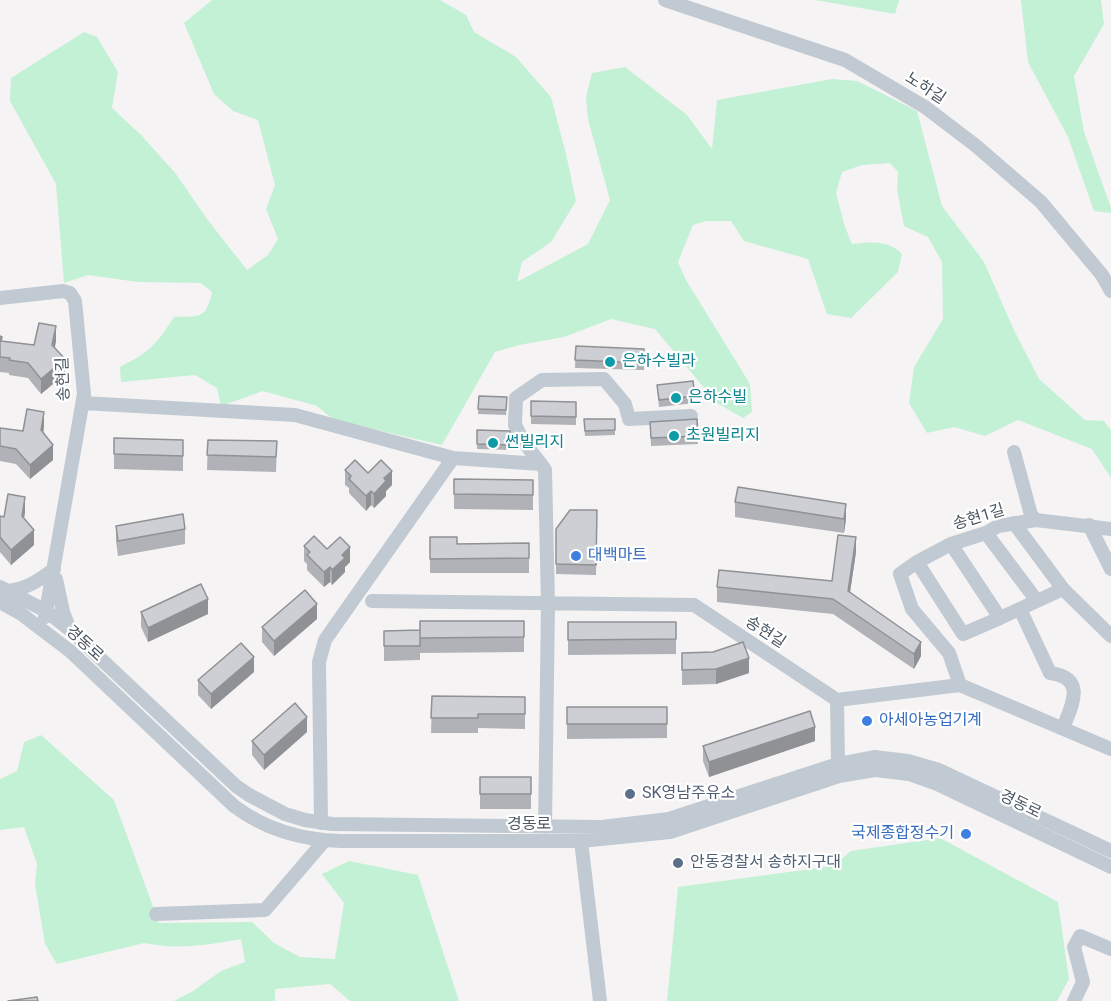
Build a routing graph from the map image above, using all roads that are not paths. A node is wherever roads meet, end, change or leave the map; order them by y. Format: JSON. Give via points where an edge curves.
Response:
{"nodes":[{"id":1,"x":664,"y":0,"type":"edge"},
{"id":2,"x":1111,"y":291,"type":"edge"},
{"id":3,"x":0,"y":298,"type":"edge"},
{"id":4,"x":83,"y":403,"type":"junction"},
{"id":5,"x":691,"y":416,"type":"dead end"},
{"id":6,"x":1014,"y":452,"type":"dead end"},
{"id":7,"x":453,"y":458,"type":"junction"},
{"id":8,"x":541,"y":464,"type":"junction"},
{"id":9,"x":1036,"y":520,"type":"junction"},
{"id":10,"x":1014,"y":524,"type":"junction"},
{"id":11,"x":1089,"y":525,"type":"junction"},
{"id":12,"x":1111,"y":529,"type":"edge"},
{"id":13,"x":986,"y":533,"type":"junction"},
{"id":14,"x":951,"y":544,"type":"junction"},
{"id":15,"x":917,"y":561,"type":"junction"},
{"id":16,"x":54,"y":568,"type":"junction"},
{"id":17,"x":1111,"y":569,"type":"edge"},
{"id":18,"x":1063,"y":589,"type":"junction"},
{"id":19,"x":3,"y":590,"type":"edge"},
{"id":20,"x":1037,"y":601,"type":"junction"},
{"id":21,"x":0,"y":602,"type":"edge"},
{"id":22,"x":372,"y":602,"type":"dead end"},
{"id":23,"x":548,"y":603,"type":"junction"},
{"id":24,"x":1020,"y":609,"type":"junction"},
{"id":25,"x":46,"y":611,"type":"junction"},
{"id":26,"x":1000,"y":618,"type":"junction"},
{"id":27,"x":42,"y":629,"type":"junction"},
{"id":28,"x":69,"y":629,"type":"junction"},
{"id":29,"x":1111,"y":636,"type":"edge"},
{"id":30,"x":79,"y":660,"type":"junction"},
{"id":31,"x":960,"y":685,"type":"junction"},
{"id":32,"x":837,"y":700,"type":"junction"},
{"id":33,"x":1063,"y":728,"type":"junction"},
{"id":34,"x":1111,"y":749,"type":"edge"},
{"id":35,"x":838,"y":764,"type":"junction"},
{"id":36,"x":321,"y":823,"type":"junction"},
{"id":37,"x":544,"y":827,"type":"junction"},
{"id":38,"x":325,"y":840,"type":"junction"},
{"id":39,"x":581,"y":842,"type":"junction"},
{"id":40,"x":1111,"y":851,"type":"edge"},
{"id":41,"x":1111,"y":867,"type":"edge"},
{"id":42,"x":156,"y":914,"type":"dead end"},
{"id":43,"x":1111,"y":949,"type":"edge"},
{"id":44,"x":600,"y":1001,"type":"edge"},
{"id":45,"x":1074,"y":1001,"type":"edge"}],
"edges":[{"from":1,"to":2,"type":"street","name":"노하길","via":[[845,60],[925,107],[1041,202]]},
{"from":3,"to":4,"type":"street","name":"송현길","via":[[70,293],[75,301]]},
{"from":4,"to":7,"type":"street","via":[[295,415]]},
{"from":4,"to":16,"type":"street","name":"송현길"},
{"from":5,"to":8,"type":"street","via":[[628,419],[626,404],[604,379],[542,380],[516,398],[515,425]]},
{"from":6,"to":9,"type":"street","via":[[1031,515]]},
{"from":7,"to":8,"type":"street"},
{"from":7,"to":36,"type":"street","via":[[325,640],[319,662]]},
{"from":8,"to":23,"type":"street","via":[[545,470]]},
{"from":9,"to":10,"type":"street","name":"송현1길"},
{"from":9,"to":11,"type":"street","name":"송현1길"},
{"from":10,"to":13,"type":"street","name":"송현1길"},
{"from":10,"to":18,"type":"street"},
{"from":11,"to":12,"type":"street","name":"송현1길"},
{"from":11,"to":17,"type":"street"},
{"from":13,"to":14,"type":"street","name":"송현1길"},
{"from":13,"to":20,"type":"street"},
{"from":14,"to":15,"type":"street","name":"송현1길"},
{"from":14,"to":26,"type":"street"},
{"from":15,"to":26,"type":"street","via":[[963,634]]},
{"from":15,"to":31,"type":"street","name":"송현1길","via":[[900,574],[912,609],[949,653]]},
{"from":16,"to":19,"type":"street","via":[[24,588]]},
{"from":16,"to":25,"type":"street","name":"송현길"},
{"from":16,"to":28,"type":"street"},
{"from":18,"to":20,"type":"street"},
{"from":18,"to":29,"type":"street"},
{"from":19,"to":25,"type":"street","name":"경동로"},
{"from":20,"to":24,"type":"street"},
{"from":21,"to":27,"type":"street","name":"경동로"},
{"from":22,"to":23,"type":"street","name":"송현길"},
{"from":23,"to":32,"type":"street","name":"송현길","via":[[694,605]]},
{"from":23,"to":37,"type":"street"},
{"from":24,"to":26,"type":"street"},
{"from":24,"to":33,"type":"street","via":[[1050,673],[1062,675],[1074,687],[1075,698]]},
{"from":25,"to":27,"type":"street","name":"송현길"},
{"from":25,"to":28,"type":"street","name":"경동로"},
{"from":27,"to":30,"type":"street","name":"경동로"},
{"from":28,"to":30,"type":"street"},
{"from":28,"to":36,"type":"street","name":"경동로","via":[[236,786],[285,814]]},
{"from":30,"to":38,"type":"street","name":"경동로","via":[[246,815],[274,829]]},
{"from":31,"to":32,"type":"street"},
{"from":31,"to":33,"type":"street"},
{"from":32,"to":35,"type":"street"},
{"from":33,"to":34,"type":"street"},
{"from":35,"to":37,"type":"street","name":"경동로","via":[[669,819],[602,827]]},
{"from":35,"to":40,"type":"street","name":"경동로","via":[[874,757],[939,770]]},
{"from":36,"to":37,"type":"street","name":"경동로"},
{"from":38,"to":39,"type":"street","name":"경동로"},
{"from":38,"to":42,"type":"street","via":[[265,909]]},
{"from":39,"to":41,"type":"street","name":"경동로","via":[[670,832],[839,776],[875,770],[909,774],[937,784]]},
{"from":39,"to":44,"type":"street"},
{"from":43,"to":45,"type":"street","via":[[1080,936],[1074,947],[1083,982]]}]}
